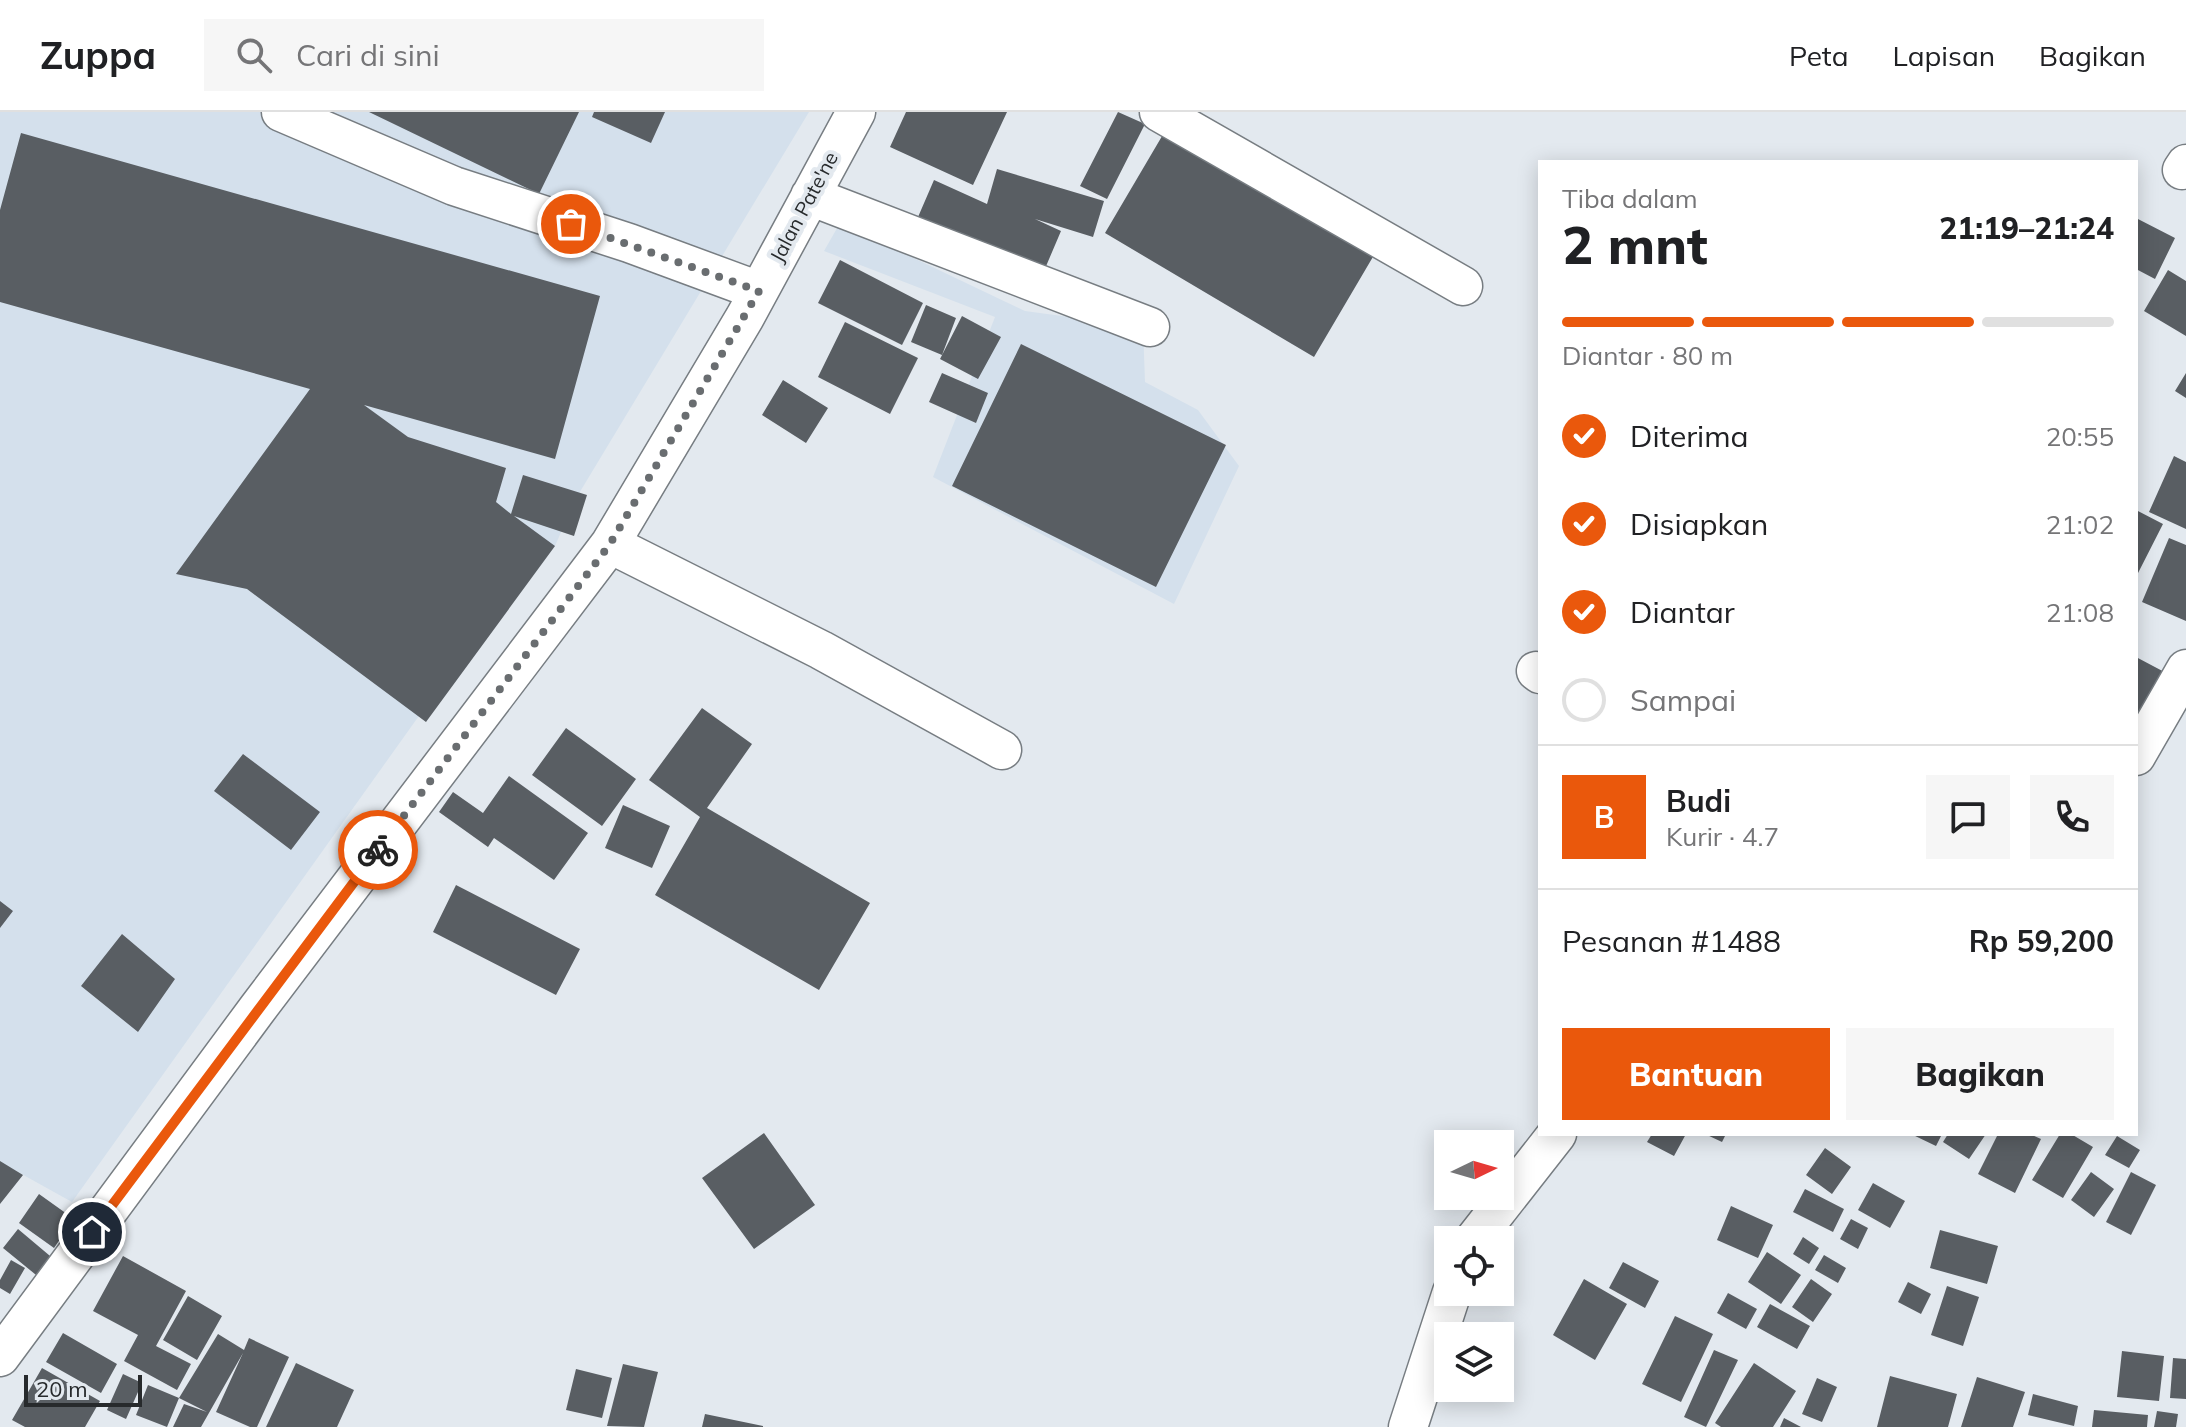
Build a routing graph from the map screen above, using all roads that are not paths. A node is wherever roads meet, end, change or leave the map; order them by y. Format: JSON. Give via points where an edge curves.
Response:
{"nodes":[{"id":1,"x":281,"y":112,"type":"edge"},
{"id":2,"x":856,"y":112,"type":"edge"},
{"id":3,"x":1159,"y":112,"type":"edge"},
{"id":4,"x":810,"y":196,"type":"junction"},
{"id":5,"x":1463,"y":286,"type":"dead end"},
{"id":6,"x":759,"y":291,"type":"junction"},
{"id":7,"x":1150,"y":327,"type":"dead end"},
{"id":8,"x":610,"y":544,"type":"junction"},
{"id":9,"x":2186,"y":669,"type":"edge"},
{"id":10,"x":1002,"y":750,"type":"dead end"},
{"id":11,"x":2138,"y":753,"type":"edge"},
{"id":12,"x":1555,"y":1136,"type":"edge"},
{"id":13,"x":1485,"y":1226,"type":"edge"},
{"id":14,"x":1447,"y":1306,"type":"edge"},
{"id":15,"x":0,"y":1357,"type":"edge"},
{"id":16,"x":1408,"y":1427,"type":"edge"}],
"edges":[{"from":1,"to":6,"type":"street","via":[[454,186]]},
{"from":2,"to":4,"type":"street","name":"Jalan Pate'ne"},
{"from":3,"to":5,"type":"street"},
{"from":4,"to":6,"type":"street","name":"Jalan Pate'ne"},
{"from":4,"to":7,"type":"street"},
{"from":6,"to":8,"type":"street","name":"Jalan Pate'ne"},
{"from":8,"to":10,"type":"street","via":[[821,650]]},
{"from":8,"to":15,"type":"street","name":"Jalan Pate'ne"},
{"from":9,"to":11,"type":"street"},
{"from":12,"to":13,"type":"street"},
{"from":14,"to":16,"type":"street"}]}
